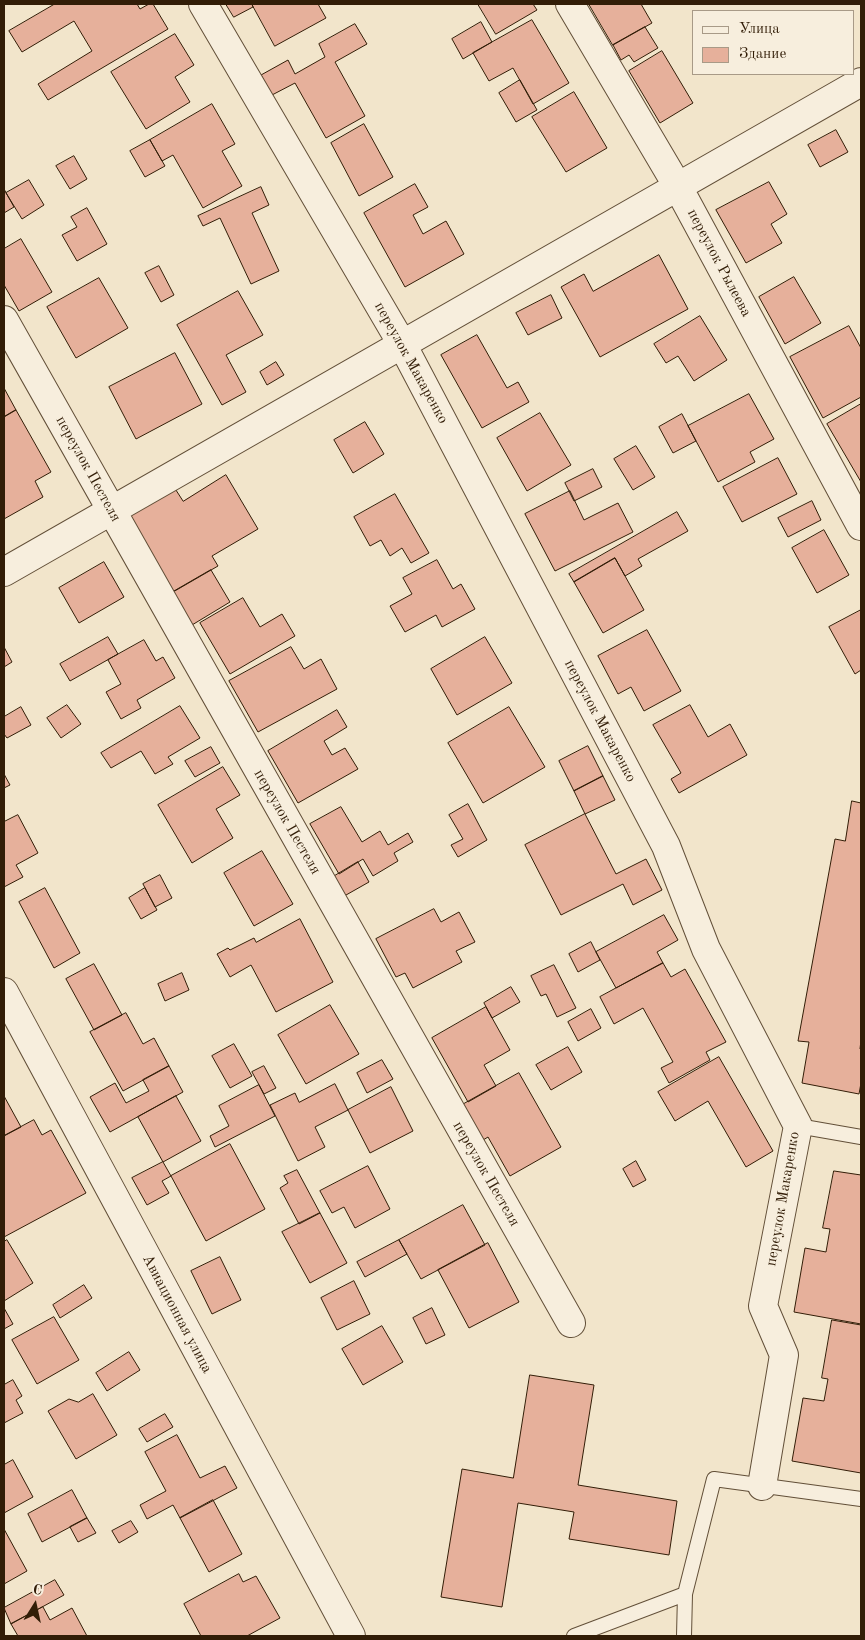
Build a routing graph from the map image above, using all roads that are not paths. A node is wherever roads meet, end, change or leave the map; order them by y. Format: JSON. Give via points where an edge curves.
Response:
{"nodes":[{"id":1,"x":203,"y":4,"type":"edge"},
{"id":2,"x":570,"y":4,"type":"edge"},
{"id":3,"x":861,"y":82,"type":"edge"},
{"id":4,"x":678,"y":187,"type":"junction"},
{"id":5,"x":4,"y":320,"type":"edge"},
{"id":6,"x":402,"y":344,"type":"junction"},
{"id":7,"x":111,"y":511,"type":"junction"},
{"id":8,"x":861,"y":526,"type":"edge"},
{"id":9,"x":4,"y":572,"type":"edge"},
{"id":10,"x":4,"y":992,"type":"edge"},
{"id":11,"x":798,"y":1126,"type":"junction"},
{"id":12,"x":861,"y":1137,"type":"edge"},
{"id":13,"x":571,"y":1323,"type":"dead end"},
{"id":14,"x":762,"y":1486,"type":"junction"},
{"id":15,"x":861,"y":1499,"type":"edge"},
{"id":16,"x":685,"y":1594,"type":"junction"},
{"id":17,"x":351,"y":1636,"type":"edge"},
{"id":18,"x":574,"y":1636,"type":"edge"},
{"id":19,"x":684,"y":1636,"type":"edge"}],
"edges":[{"from":1,"to":6,"type":"street","name":"переулок Макаренко"},
{"from":2,"to":4,"type":"street","name":"переулок Рылеева"},
{"from":3,"to":4,"type":"street"},
{"from":4,"to":6,"type":"street"},
{"from":4,"to":8,"type":"street","name":"переулок Рылеева"},
{"from":5,"to":7,"type":"street","name":"переулок Пестеля"},
{"from":6,"to":7,"type":"street"},
{"from":6,"to":11,"type":"street","name":"переулок Макаренко","via":[[666,846],[706,949]]},
{"from":7,"to":9,"type":"street"},
{"from":7,"to":13,"type":"street","name":"переулок Пестеля"},
{"from":10,"to":17,"type":"street","name":"Авиационная улица"},
{"from":11,"to":12,"type":"lane"},
{"from":11,"to":14,"type":"street","name":"переулок Макаренко","via":[[763,1306],[784,1355]]},
{"from":14,"to":15,"type":"lane"},
{"from":14,"to":16,"type":"lane","via":[[714,1480]]},
{"from":16,"to":18,"type":"lane"},
{"from":16,"to":19,"type":"lane"}]}
